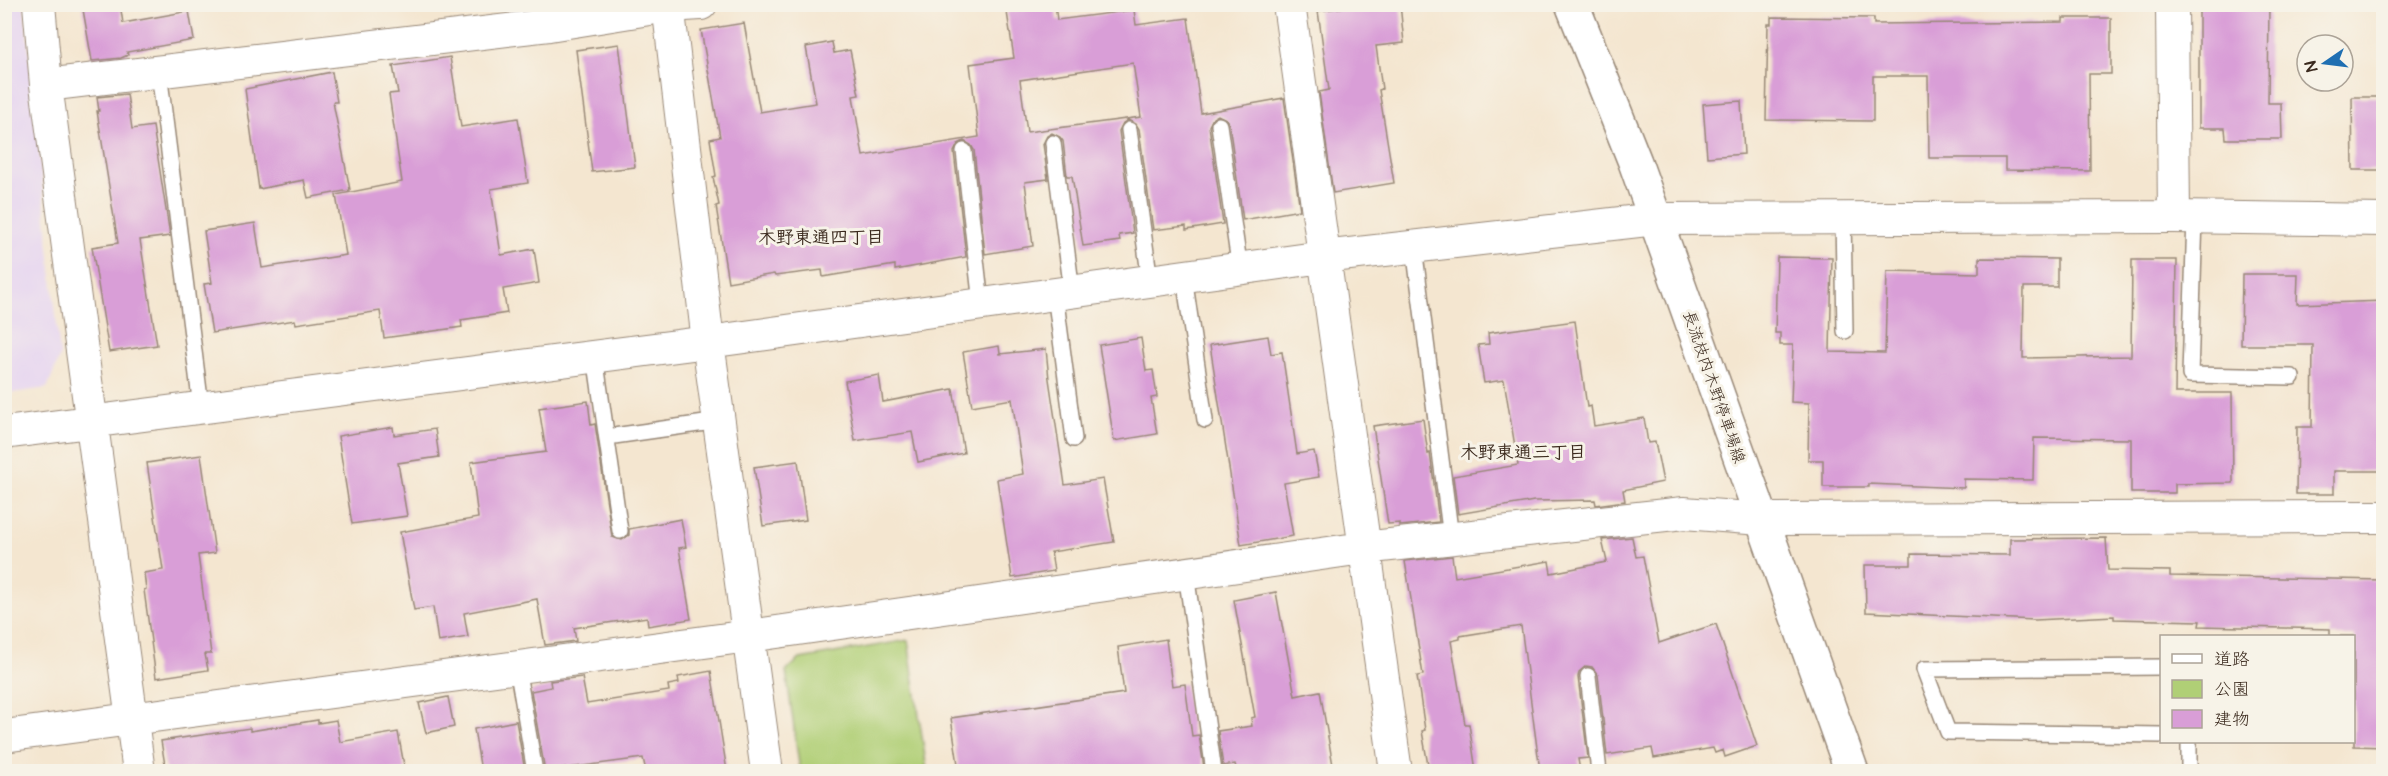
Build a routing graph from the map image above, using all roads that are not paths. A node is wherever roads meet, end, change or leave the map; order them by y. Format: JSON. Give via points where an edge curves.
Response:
{"nodes":[{"id":1,"x":39,"y":4,"type":"edge"},
{"id":2,"x":701,"y":4,"type":"edge"},
{"id":3,"x":1289,"y":4,"type":"edge"},
{"id":4,"x":1572,"y":4,"type":"edge"},
{"id":5,"x":2172,"y":4,"type":"edge"},
{"id":6,"x":668,"y":5,"type":"edge"},
{"id":7,"x":159,"y":72,"type":"junction"},
{"id":8,"x":46,"y":85,"type":"junction"},
{"id":9,"x":1219,"y":125,"type":"dead end"},
{"id":10,"x":1129,"y":130,"type":"dead end"},
{"id":11,"x":1053,"y":143,"type":"dead end"},
{"id":12,"x":964,"y":151,"type":"dead end"},
{"id":13,"x":1843,"y":217,"type":"junction"},
{"id":14,"x":2185,"y":217,"type":"junction"},
{"id":15,"x":1656,"y":219,"type":"junction"},
{"id":16,"x":2384,"y":220,"type":"edge"},
{"id":17,"x":1414,"y":247,"type":"junction"},
{"id":18,"x":1323,"y":257,"type":"junction"},
{"id":19,"x":1240,"y":270,"type":"junction"},
{"id":20,"x":1184,"y":277,"type":"junction"},
{"id":21,"x":1150,"y":281,"type":"junction"},
{"id":22,"x":1064,"y":293,"type":"junction"},
{"id":23,"x":981,"y":304,"type":"junction"},
{"id":24,"x":1845,"y":331,"type":"dead end"},
{"id":25,"x":708,"y":342,"type":"junction"},
{"id":26,"x":596,"y":356,"type":"junction"},
{"id":27,"x":2292,"y":377,"type":"dead end"},
{"id":28,"x":201,"y":407,"type":"junction"},
{"id":29,"x":1205,"y":420,"type":"dead end"},
{"id":30,"x":92,"y":421,"type":"junction"},
{"id":31,"x":719,"y":421,"type":"junction"},
{"id":32,"x":4,"y":433,"type":"edge"},
{"id":33,"x":607,"y":437,"type":"junction"},
{"id":34,"x":1074,"y":439,"type":"dead end"},
{"id":35,"x":2384,"y":517,"type":"edge"},
{"id":36,"x":1761,"y":519,"type":"junction"},
{"id":37,"x":620,"y":531,"type":"dead end"},
{"id":38,"x":1451,"y":538,"type":"junction"},
{"id":39,"x":1363,"y":548,"type":"junction"},
{"id":40,"x":1186,"y":573,"type":"junction"},
{"id":41,"x":749,"y":636,"type":"junction"},
{"id":42,"x":517,"y":667,"type":"junction"},
{"id":43,"x":2160,"y":667,"type":"edge"},
{"id":44,"x":1588,"y":676,"type":"dead end"},
{"id":45,"x":132,"y":718,"type":"junction"},
{"id":46,"x":2160,"y":735,"type":"edge"},
{"id":47,"x":4,"y":736,"type":"edge"},
{"id":48,"x":2188,"y":743,"type":"edge"},
{"id":49,"x":139,"y":771,"type":"edge"},
{"id":50,"x":536,"y":771,"type":"edge"},
{"id":51,"x":767,"y":771,"type":"edge"},
{"id":52,"x":1214,"y":771,"type":"edge"},
{"id":53,"x":1396,"y":771,"type":"edge"},
{"id":54,"x":1599,"y":771,"type":"edge"},
{"id":55,"x":1852,"y":771,"type":"edge"},
{"id":56,"x":2189,"y":771,"type":"edge"}],
"edges":[{"from":1,"to":8,"type":"street"},
{"from":2,"to":6,"type":"street"},
{"from":3,"to":18,"type":"street"},
{"from":4,"to":15,"type":"main road","name":"長流枝内木野停車場線"},
{"from":5,"to":14,"type":"street"},
{"from":6,"to":7,"type":"street"},
{"from":6,"to":25,"type":"street"},
{"from":7,"to":8,"type":"street"},
{"from":7,"to":28,"type":"lane"},
{"from":8,"to":30,"type":"street"},
{"from":9,"to":19,"type":"lane"},
{"from":10,"to":21,"type":"lane"},
{"from":11,"to":22,"type":"lane"},
{"from":12,"to":23,"type":"lane"},
{"from":13,"to":14,"type":"street"},
{"from":13,"to":15,"type":"street"},
{"from":13,"to":24,"type":"lane"},
{"from":14,"to":16,"type":"street"},
{"from":14,"to":27,"type":"lane","via":[[2190,375]]},
{"from":15,"to":17,"type":"street"},
{"from":15,"to":36,"type":"main road","name":"長流枝内木野停車場線"},
{"from":17,"to":18,"type":"street"},
{"from":17,"to":38,"type":"lane"},
{"from":18,"to":19,"type":"street"},
{"from":18,"to":39,"type":"street"},
{"from":19,"to":20,"type":"street"},
{"from":20,"to":21,"type":"street"},
{"from":20,"to":29,"type":"lane"},
{"from":21,"to":22,"type":"street"},
{"from":22,"to":23,"type":"street"},
{"from":22,"to":34,"type":"lane"},
{"from":23,"to":25,"type":"street"},
{"from":25,"to":26,"type":"street"},
{"from":25,"to":31,"type":"street"},
{"from":26,"to":28,"type":"street"},
{"from":26,"to":33,"type":"lane"},
{"from":28,"to":30,"type":"street"},
{"from":30,"to":32,"type":"street"},
{"from":30,"to":45,"type":"street"},
{"from":31,"to":33,"type":"lane"},
{"from":31,"to":41,"type":"street"},
{"from":33,"to":37,"type":"lane"},
{"from":35,"to":36,"type":"street"},
{"from":36,"to":38,"type":"street","via":[[1684,513]]},
{"from":36,"to":55,"type":"main road","name":"長流枝内木野停車場線"},
{"from":38,"to":39,"type":"street"},
{"from":39,"to":40,"type":"street"},
{"from":39,"to":53,"type":"street"},
{"from":40,"to":41,"type":"street"},
{"from":40,"to":52,"type":"lane"},
{"from":41,"to":42,"type":"street"},
{"from":41,"to":51,"type":"street"},
{"from":42,"to":45,"type":"street"},
{"from":42,"to":50,"type":"lane"},
{"from":43,"to":46,"type":"lane","via":[[1924,669],[1948,732]]},
{"from":44,"to":54,"type":"lane"},
{"from":45,"to":47,"type":"street"},
{"from":45,"to":49,"type":"street"},
{"from":48,"to":56,"type":"lane"}]}
